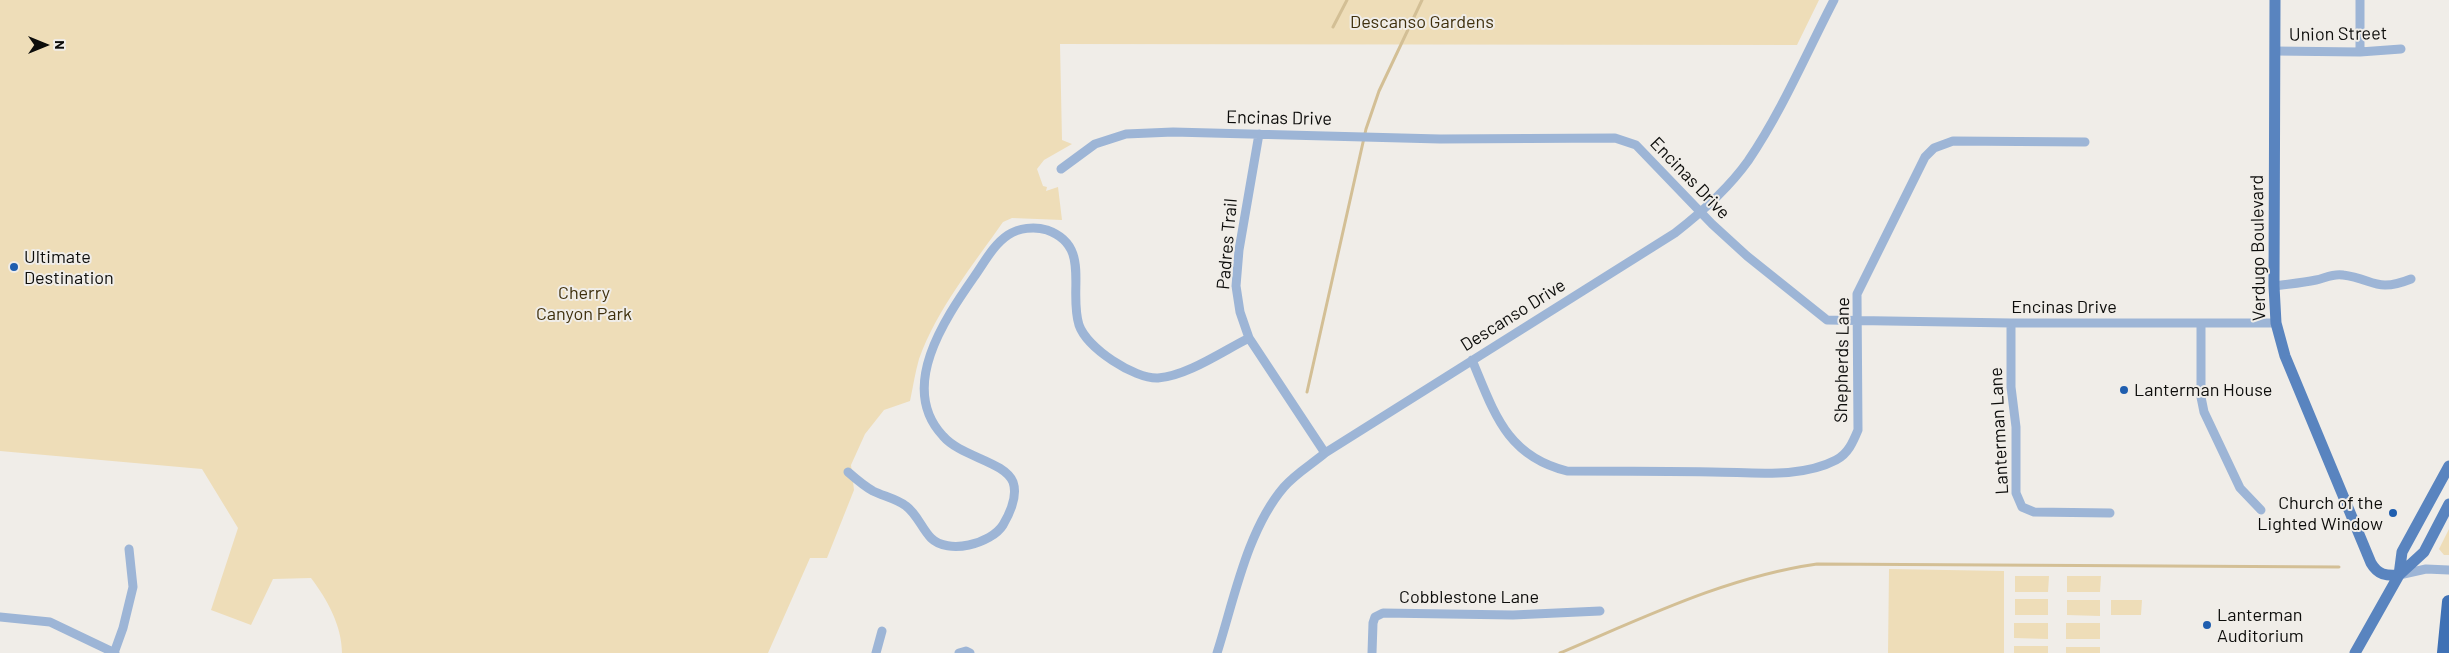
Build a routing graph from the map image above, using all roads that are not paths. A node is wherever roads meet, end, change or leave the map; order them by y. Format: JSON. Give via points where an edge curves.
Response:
{"nodes":[{"id":1,"x":1834,"y":0,"type":"edge"},
{"id":2,"x":2276,"y":0,"type":"edge"},
{"id":3,"x":2360,"y":0,"type":"edge"},
{"id":4,"x":2401,"y":49,"type":"dead end"},
{"id":5,"x":2275,"y":51,"type":"junction"},
{"id":6,"x":2360,"y":52,"type":"junction"},
{"id":7,"x":1260,"y":134,"type":"junction"},
{"id":8,"x":2085,"y":142,"type":"dead end"},
{"id":9,"x":1061,"y":169,"type":"dead end"},
{"id":10,"x":1700,"y":213,"type":"junction"},
{"id":11,"x":2411,"y":279,"type":"dead end"},
{"id":12,"x":2274,"y":286,"type":"junction"},
{"id":13,"x":1857,"y":321,"type":"junction"},
{"id":14,"x":2011,"y":323,"type":"junction"},
{"id":15,"x":2276,"y":323,"type":"junction"},
{"id":16,"x":2201,"y":324,"type":"junction"},
{"id":17,"x":1249,"y":338,"type":"junction"},
{"id":18,"x":1472,"y":360,"type":"junction"},
{"id":19,"x":1325,"y":453,"type":"junction"},
{"id":20,"x":2449,"y":466,"type":"edge"},
{"id":21,"x":848,"y":472,"type":"dead end"},
{"id":22,"x":2449,"y":504,"type":"edge"},
{"id":23,"x":2261,"y":510,"type":"dead end"},
{"id":24,"x":2110,"y":513,"type":"dead end"},
{"id":25,"x":129,"y":549,"type":"dead end"},
{"id":26,"x":2449,"y":570,"type":"edge"},
{"id":27,"x":2399,"y":575,"type":"junction"},
{"id":28,"x":2449,"y":602,"type":"edge"},
{"id":29,"x":1600,"y":611,"type":"dead end"},
{"id":30,"x":0,"y":617,"type":"edge"},
{"id":31,"x":882,"y":631,"type":"dead end"},
{"id":32,"x":115,"y":653,"type":"edge"},
{"id":33,"x":876,"y":653,"type":"edge"},
{"id":34,"x":959,"y":653,"type":"edge"},
{"id":35,"x":970,"y":653,"type":"edge"},
{"id":36,"x":1217,"y":653,"type":"edge"},
{"id":37,"x":1372,"y":653,"type":"edge"},
{"id":38,"x":2356,"y":653,"type":"edge"},
{"id":39,"x":2444,"y":653,"type":"edge"}],
"edges":[{"from":1,"to":10,"type":"street","name":"Descanso Drive","via":[[1766,133],[1734,177]]},
{"from":2,"to":5,"type":"main road","name":"Verdugo Boulevard"},
{"from":3,"to":6,"type":"street"},
{"from":4,"to":6,"type":"street","name":"Union Street"},
{"from":5,"to":6,"type":"street","name":"Union Street"},
{"from":5,"to":12,"type":"main road","name":"Verdugo Boulevard"},
{"from":7,"to":9,"type":"street","name":"Encinas Drive","via":[[1126,134],[1095,144]]},
{"from":7,"to":10,"type":"street","name":"Encinas Drive","via":[[1440,139],[1616,138],[1636,145]]},
{"from":7,"to":17,"type":"street","name":"Padres Trail","via":[[1239,250],[1236,286]]},
{"from":8,"to":13,"type":"street","name":"Shepherds Lane","via":[[1960,141],[1934,148],[1925,157],[1857,294]]},
{"from":10,"to":13,"type":"street","name":"Encinas Drive","via":[[1824,318]]},
{"from":10,"to":18,"type":"street","name":"Descanso Drive","via":[[1675,233]]},
{"from":11,"to":12,"type":"street","via":[[2396,285],[2383,285],[2337,275]]},
{"from":12,"to":15,"type":"main road","name":"Verdugo Boulevard"},
{"from":13,"to":14,"type":"street","name":"Encinas Drive"},
{"from":13,"to":18,"type":"street","name":"Shepherds Lane","via":[[1858,430],[1850,447],[1838,459],[1823,466],[1798,470],[1567,471],[1547,466],[1521,450],[1512,440],[1498,418]]},
{"from":14,"to":16,"type":"street","name":"Encinas Drive"},
{"from":14,"to":24,"type":"street","name":"Lanterman Lane","via":[[2011,387],[2019,504],[2034,512]]},
{"from":15,"to":16,"type":"street","name":"Encinas Drive"},
{"from":15,"to":27,"type":"main road","name":"Verdugo Boulevard","via":[[2296,384],[2371,563],[2378,572]]},
{"from":16,"to":23,"type":"street","via":[[2200,397],[2204,412],[2240,488]]},
{"from":17,"to":19,"type":"street","name":"Padres Trail"},
{"from":17,"to":21,"type":"street","via":[[1173,375],[1153,377],[1127,369],[1087,340],[1080,326],[1076,312],[1076,270],[1073,252],[1066,241],[1039,228],[1023,229],[1008,235],[994,248],[960,297],[928,359],[924,379],[930,418],[942,435],[956,448],[1006,472],[1013,483],[1014,499],[999,531],[986,541],[970,546],[933,540],[906,506],[871,490]]},
{"from":18,"to":19,"type":"street","name":"Descanso Drive"},
{"from":19,"to":36,"type":"street","name":"Descanso Drive","via":[[1284,486],[1266,512],[1250,548]]},
{"from":20,"to":27,"type":"main road","via":[[2402,552]]},
{"from":22,"to":27,"type":"main road","via":[[2424,552]]},
{"from":25,"to":32,"type":"street","via":[[133,587]]},
{"from":26,"to":27,"type":"street"},
{"from":27,"to":38,"type":"main road"},
{"from":28,"to":39,"type":"highway"},
{"from":29,"to":37,"type":"street","name":"Cobblestone Lane","via":[[1513,615],[1383,613],[1375,617],[1373,623]]},
{"from":30,"to":32,"type":"street","via":[[50,622]]},
{"from":31,"to":33,"type":"street"},
{"from":34,"to":35,"type":"street"}]}
